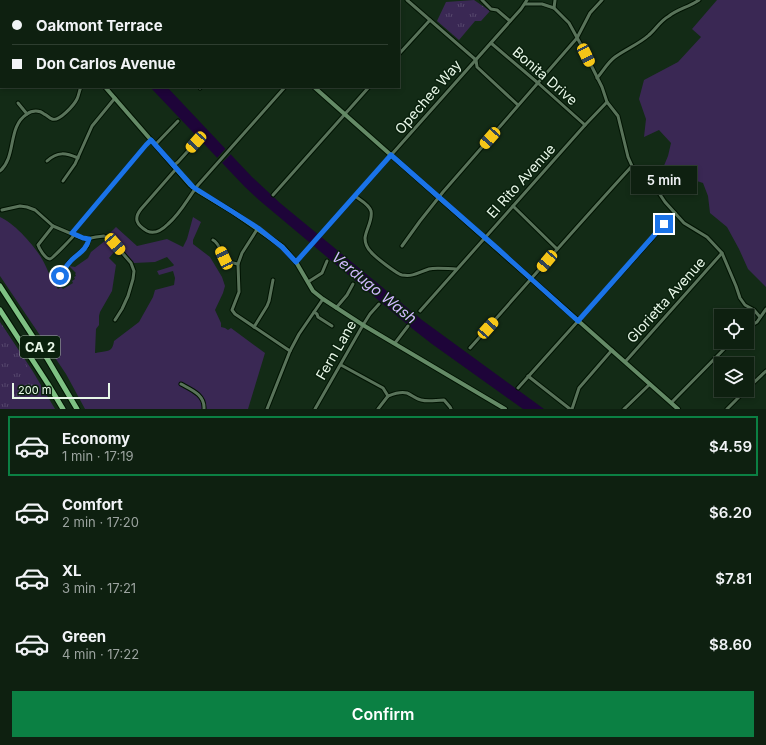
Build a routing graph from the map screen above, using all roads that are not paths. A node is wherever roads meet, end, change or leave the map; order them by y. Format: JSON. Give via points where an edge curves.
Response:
{"nodes":[{"id":1,"x":408,"y":0,"type":"edge"},
{"id":2,"x":482,"y":0,"type":"edge"},
{"id":3,"x":555,"y":0,"type":"edge"},
{"id":4,"x":602,"y":0,"type":"edge"},
{"id":5,"x":699,"y":0,"type":"edge"},
{"id":6,"x":526,"y":2,"type":"edge"},
{"id":7,"x":554,"y":8,"type":"junction"},
{"id":8,"x":430,"y":20,"type":"junction"},
{"id":9,"x":510,"y":21,"type":"junction"},
{"id":10,"x":577,"y":38,"type":"junction"},
{"id":11,"x":491,"y":43,"type":"junction"},
{"id":12,"x":400,"y":53,"type":"edge"},
{"id":13,"x":476,"y":60,"type":"junction"},
{"id":14,"x":597,"y":78,"type":"junction"},
{"id":15,"x":538,"y":83,"type":"junction"},
{"id":16,"x":80,"y":88,"type":"edge"},
{"id":17,"x":105,"y":88,"type":"edge"},
{"id":18,"x":284,"y":88,"type":"edge"},
{"id":19,"x":315,"y":88,"type":"edge"},
{"id":20,"x":368,"y":88,"type":"edge"},
{"id":21,"x":114,"y":98,"type":"junction"},
{"id":22,"x":607,"y":102,"type":"junction"},
{"id":23,"x":18,"y":103,"type":"dead end"},
{"id":24,"x":518,"y":105,"type":"junction"},
{"id":25,"x":27,"y":114,"type":"junction"},
{"id":26,"x":344,"y":114,"type":"junction"},
{"id":27,"x":178,"y":121,"type":"dead end"},
{"id":28,"x":585,"y":125,"type":"junction"},
{"id":29,"x":151,"y":140,"type":"junction"},
{"id":30,"x":196,"y":142,"type":"dead end"},
{"id":31,"x":155,"y":145,"type":"junction"},
{"id":32,"x":391,"y":155,"type":"junction"},
{"id":33,"x":78,"y":158,"type":"junction"},
{"id":34,"x":48,"y":161,"type":"dead end"},
{"id":35,"x":632,"y":166,"type":"junction"},
{"id":36,"x":175,"y":168,"type":"junction"},
{"id":37,"x":0,"y":171,"type":"edge"},
{"id":38,"x":63,"y":181,"type":"dead end"},
{"id":39,"x":195,"y":189,"type":"junction"},
{"id":40,"x":273,"y":195,"type":"dead end"},
{"id":41,"x":355,"y":196,"type":"junction"},
{"id":42,"x":439,"y":198,"type":"junction"},
{"id":43,"x":513,"y":206,"type":"junction"},
{"id":44,"x":2,"y":210,"type":"dead end"},
{"id":45,"x":675,"y":213,"type":"junction"},
{"id":46,"x":53,"y":226,"type":"junction"},
{"id":47,"x":258,"y":228,"type":"junction"},
{"id":48,"x":73,"y":234,"type":"junction"},
{"id":49,"x":485,"y":238,"type":"junction"},
{"id":50,"x":89,"y":239,"type":"junction"},
{"id":51,"x":213,"y":240,"type":"dead end"},
{"id":52,"x":402,"y":246,"type":"dead end"},
{"id":53,"x":557,"y":249,"type":"junction"},
{"id":54,"x":722,"y":253,"type":"junction"},
{"id":55,"x":327,"y":261,"type":"dead end"},
{"id":56,"x":296,"y":262,"type":"junction"},
{"id":57,"x":238,"y":264,"type":"junction"},
{"id":58,"x":457,"y":269,"type":"junction"},
{"id":59,"x":531,"y":279,"type":"junction"},
{"id":60,"x":273,"y":280,"type":"dead end"},
{"id":61,"x":55,"y":282,"type":"dead end"},
{"id":62,"x":308,"y":282,"type":"junction"},
{"id":63,"x":353,"y":284,"type":"dead end"},
{"id":64,"x":0,"y":286,"type":"edge"},
{"id":65,"x":323,"y":299,"type":"junction"},
{"id":66,"x":380,"y":304,"type":"dead end"},
{"id":67,"x":336,"y":308,"type":"junction"},
{"id":68,"x":766,"y":309,"type":"edge"},
{"id":69,"x":0,"y":310,"type":"edge"},
{"id":70,"x":420,"y":311,"type":"dead end"},
{"id":71,"x":314,"y":312,"type":"junction"},
{"id":72,"x":312,"y":316,"type":"junction"},
{"id":73,"x":318,"y":317,"type":"junction"},
{"id":74,"x":760,"y":317,"type":"junction"},
{"id":75,"x":115,"y":320,"type":"dead end"},
{"id":76,"x":578,"y":321,"type":"junction"},
{"id":77,"x":754,"y":324,"type":"edge"},
{"id":78,"x":363,"y":325,"type":"junction"},
{"id":79,"x":332,"y":326,"type":"dead end"},
{"id":80,"x":408,"y":326,"type":"dead end"},
{"id":81,"x":254,"y":327,"type":"junction"},
{"id":82,"x":395,"y":343,"type":"junction"},
{"id":83,"x":470,"y":348,"type":"dead end"},
{"id":84,"x":724,"y":349,"type":"edge"},
{"id":85,"x":612,"y":350,"type":"junction"},
{"id":86,"x":290,"y":351,"type":"junction"},
{"id":87,"x":625,"y":362,"type":"junction"},
{"id":88,"x":341,"y":365,"type":"junction"},
{"id":89,"x":766,"y":371,"type":"edge"},
{"id":90,"x":528,"y":376,"type":"junction"},
{"id":91,"x":754,"y":383,"type":"edge"},
{"id":92,"x":181,"y":384,"type":"dead end"},
{"id":93,"x":650,"y":384,"type":"junction"},
{"id":94,"x":518,"y":388,"type":"dead end"},
{"id":95,"x":388,"y":396,"type":"junction"},
{"id":96,"x":740,"y":397,"type":"edge"},
{"id":97,"x":671,"y":403,"type":"junction"},
{"id":98,"x":63,"y":409,"type":"edge"},
{"id":99,"x":77,"y":409,"type":"edge"},
{"id":100,"x":204,"y":409,"type":"edge"},
{"id":101,"x":267,"y":409,"type":"edge"},
{"id":102,"x":315,"y":409,"type":"edge"},
{"id":103,"x":378,"y":409,"type":"edge"},
{"id":104,"x":451,"y":409,"type":"edge"},
{"id":105,"x":505,"y":409,"type":"edge"},
{"id":106,"x":571,"y":409,"type":"edge"},
{"id":107,"x":624,"y":409,"type":"edge"},
{"id":108,"x":678,"y":409,"type":"edge"},
{"id":109,"x":727,"y":409,"type":"edge"}],
"edges":[{"from":1,"to":8,"type":"street"},
{"from":2,"to":9,"type":"street"},
{"from":3,"to":7,"type":"street"},
{"from":4,"to":10,"type":"street","via":[[590,13]]},
{"from":5,"to":14,"type":"street","via":[[668,16],[649,36],[614,57]]},
{"from":6,"to":7,"type":"street"},
{"from":6,"to":9,"type":"street","name":"Opechee Way"},
{"from":7,"to":10,"type":"street","via":[[569,23]]},
{"from":8,"to":12,"type":"street"},
{"from":8,"to":13,"type":"street"},
{"from":9,"to":11,"type":"street","name":"Opechee Way"},
{"from":10,"to":14,"type":"street"},
{"from":10,"to":15,"type":"street"},
{"from":11,"to":13,"type":"street","name":"Opechee Way"},
{"from":11,"to":15,"type":"street","name":"Bonita Drive"},
{"from":13,"to":24,"type":"street","via":[[477,67]]},
{"from":13,"to":32,"type":"street","name":"Opechee Way"},
{"from":14,"to":22,"type":"street"},
{"from":15,"to":24,"type":"street"},
{"from":15,"to":28,"type":"street","name":"Bonita Drive"},
{"from":16,"to":25,"type":"street","via":[[77,99],[60,118],[51,119],[38,111]]},
{"from":17,"to":21,"type":"main road"},
{"from":18,"to":39,"type":"street"},
{"from":19,"to":26,"type":"main road"},
{"from":20,"to":26,"type":"street"},
{"from":21,"to":29,"type":"main road"},
{"from":21,"to":33,"type":"street","via":[[92,126]]},
{"from":22,"to":28,"type":"street","name":"El Rito Avenue"},
{"from":22,"to":35,"type":"street","via":[[618,116]]},
{"from":23,"to":25,"type":"street"},
{"from":24,"to":42,"type":"street"},
{"from":25,"to":37,"type":"street","via":[[15,129],[9,156]]},
{"from":26,"to":32,"type":"main road"},
{"from":26,"to":40,"type":"street"},
{"from":27,"to":31,"type":"street"},
{"from":28,"to":43,"type":"street","name":"El Rito Avenue"},
{"from":29,"to":31,"type":"main road"},
{"from":29,"to":48,"type":"street"},
{"from":30,"to":36,"type":"street"},
{"from":31,"to":36,"type":"main road"},
{"from":32,"to":41,"type":"street","name":"Opechee Way"},
{"from":32,"to":42,"type":"main road"},
{"from":33,"to":34,"type":"street","via":[[59,154]]},
{"from":33,"to":38,"type":"street"},
{"from":35,"to":45,"type":"street","via":[[653,184]]},
{"from":35,"to":53,"type":"street"},
{"from":36,"to":39,"type":"main road"},
{"from":36,"to":39,"type":"street","via":[[138,213],[138,223],[147,231],[156,232],[179,212]]},
{"from":39,"to":47,"type":"main road"},
{"from":41,"to":56,"type":"street","name":"Opechee Way"},
{"from":41,"to":58,"type":"street","via":[[371,211],[365,236],[366,245],[370,252],[400,275],[409,276],[430,268]]},
{"from":42,"to":49,"type":"main road"},
{"from":42,"to":52,"type":"street"},
{"from":43,"to":49,"type":"street","name":"El Rito Avenue"},
{"from":43,"to":53,"type":"street"},
{"from":44,"to":46,"type":"street","via":[[27,207],[35,210]]},
{"from":45,"to":54,"type":"street","via":[[684,223],[707,237]]},
{"from":45,"to":76,"type":"street"},
{"from":46,"to":48,"type":"street"},
{"from":46,"to":48,"type":"street","via":[[38,245],[49,260]]},
{"from":47,"to":56,"type":"main road"},
{"from":47,"to":57,"type":"street"},
{"from":48,"to":50,"type":"street"},
{"from":49,"to":58,"type":"street","name":"El Rito Avenue"},
{"from":49,"to":59,"type":"main road"},
{"from":50,"to":61,"type":"street","via":[[87,246],[69,262]]},
{"from":50,"to":75,"type":"street","via":[[104,236],[134,268],[128,296]]},
{"from":51,"to":57,"type":"street","via":[[217,242],[224,258]]},
{"from":53,"to":59,"type":"street"},
{"from":54,"to":74,"type":"street","via":[[740,298]]},
{"from":54,"to":87,"type":"street","name":"Glorietta Avenue"},
{"from":55,"to":62,"type":"street","via":[[322,273]]},
{"from":56,"to":62,"type":"main road"},
{"from":57,"to":81,"type":"street","via":[[239,292],[232,310]]},
{"from":58,"to":70,"type":"street","name":"El Rito Avenue"},
{"from":59,"to":76,"type":"main road"},
{"from":59,"to":83,"type":"street"},
{"from":60,"to":81,"type":"street","via":[[267,306]]},
{"from":62,"to":65,"type":"main road","via":[[313,291]]},
{"from":63,"to":67,"type":"street"},
{"from":64,"to":99,"type":"highway","number":"CA 2"},
{"from":65,"to":67,"type":"main road"},
{"from":65,"to":71,"type":"street"},
{"from":66,"to":78,"type":"street","name":"Fern Lane"},
{"from":67,"to":78,"type":"main road"},
{"from":68,"to":74,"type":"street"},
{"from":69,"to":98,"type":"highway","number":"CA 2"},
{"from":71,"to":72,"type":"street"},
{"from":71,"to":73,"type":"street"},
{"from":72,"to":73,"type":"street"},
{"from":72,"to":86,"type":"street"},
{"from":73,"to":79,"type":"street"},
{"from":74,"to":77,"type":"street"},
{"from":76,"to":85,"type":"main road"},
{"from":76,"to":90,"type":"street"},
{"from":78,"to":82,"type":"main road"},
{"from":78,"to":88,"type":"street","name":"Fern Lane"},
{"from":80,"to":82,"type":"street"},
{"from":81,"to":86,"type":"street"},
{"from":82,"to":105,"type":"main road"},
{"from":84,"to":97,"type":"street"},
{"from":85,"to":87,"type":"main road"},
{"from":85,"to":106,"type":"street","via":[[578,388]]},
{"from":86,"to":101,"type":"street"},
{"from":87,"to":93,"type":"main road"},
{"from":88,"to":95,"type":"street","via":[[383,388]]},
{"from":88,"to":102,"type":"street","name":"Fern Lane"},
{"from":89,"to":91,"type":"street"},
{"from":90,"to":94,"type":"street"},
{"from":90,"to":106,"type":"street"},
{"from":92,"to":100,"type":"street","via":[[200,396]]},
{"from":93,"to":97,"type":"main road"},
{"from":93,"to":107,"type":"street"},
{"from":95,"to":103,"type":"street"},
{"from":95,"to":104,"type":"street","via":[[406,393],[420,400],[444,400]]},
{"from":96,"to":109,"type":"street"},
{"from":97,"to":108,"type":"main road"}]}
